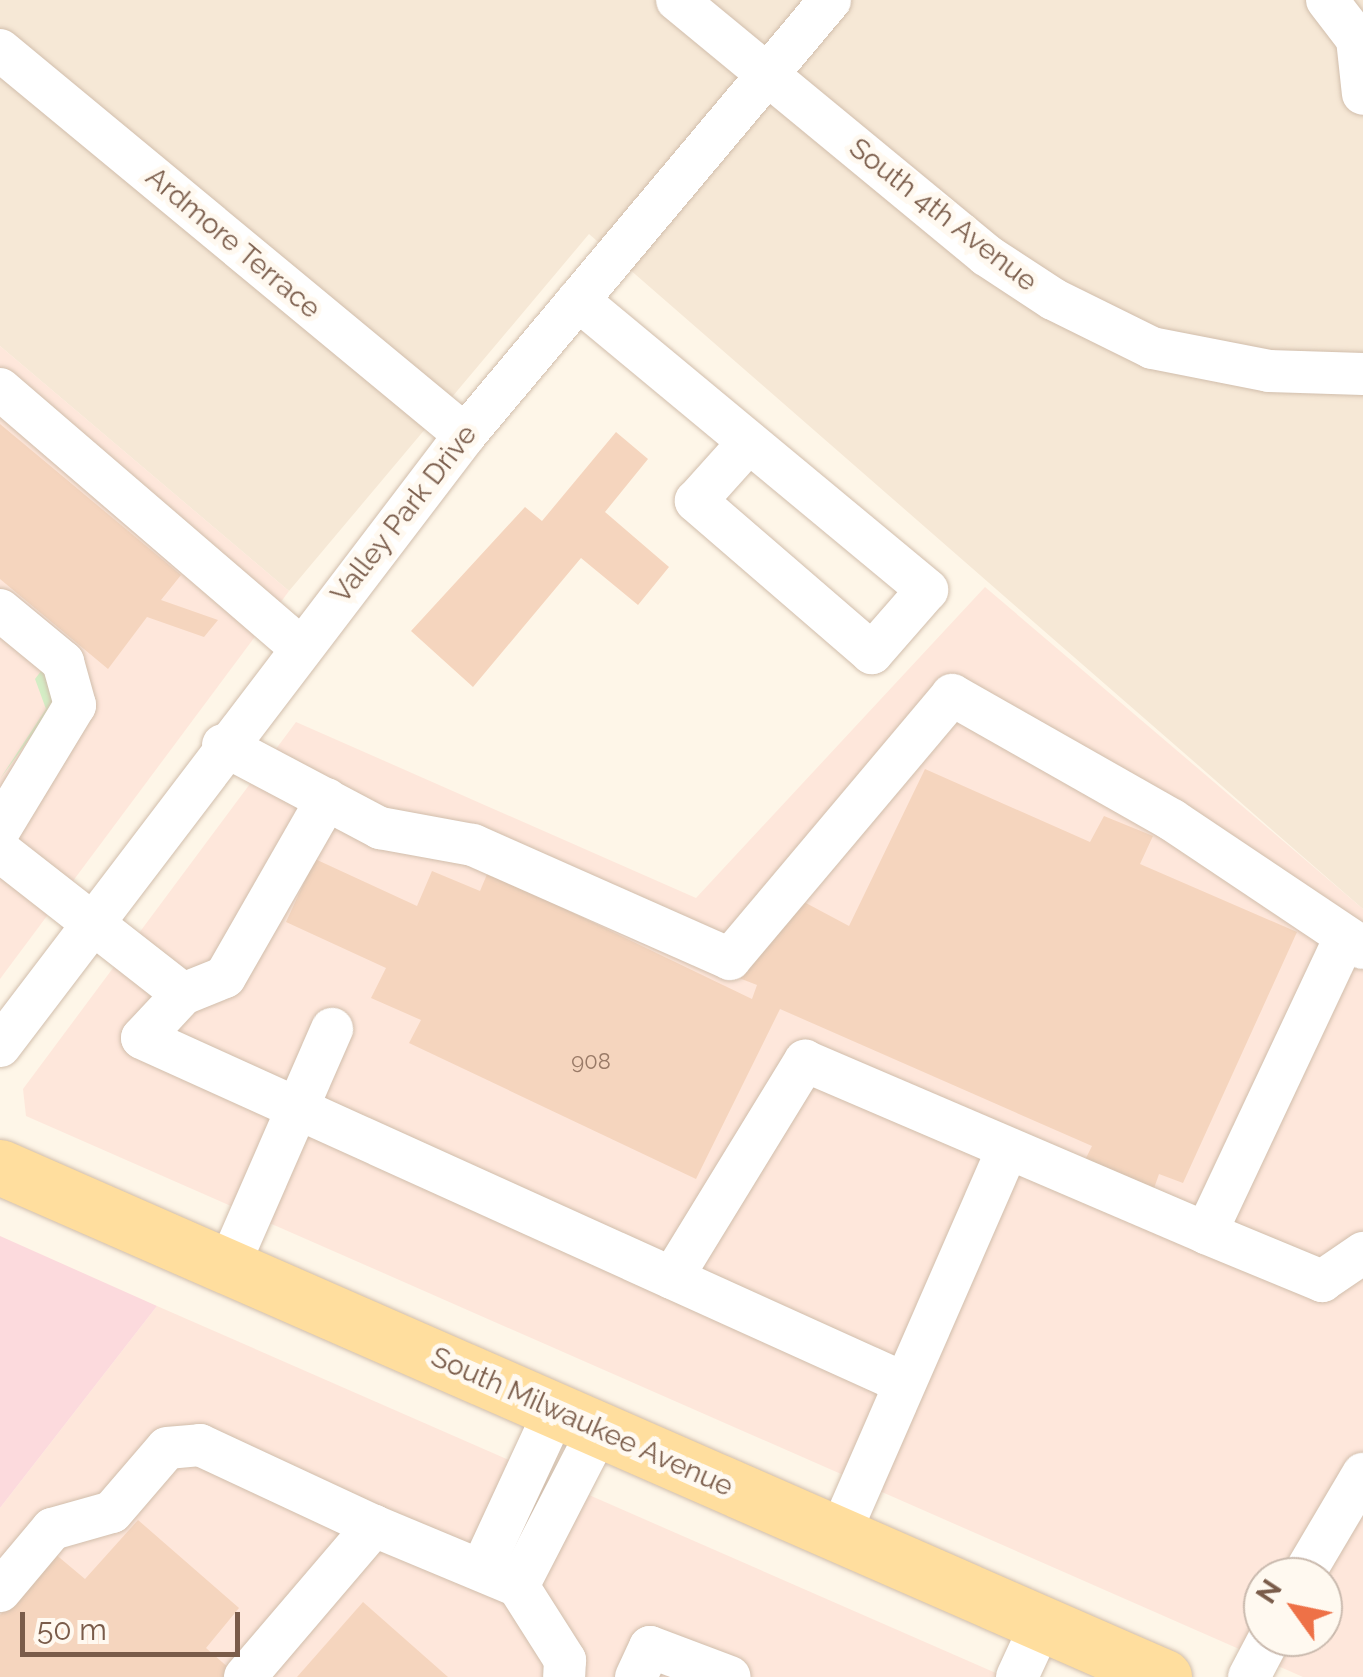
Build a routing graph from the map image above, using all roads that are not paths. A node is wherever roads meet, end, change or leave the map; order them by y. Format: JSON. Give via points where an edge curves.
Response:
{"nodes":[{"id":1,"x":677,"y":0,"type":"edge"},
{"id":2,"x":830,"y":0,"type":"edge"},
{"id":3,"x":1347,"y":11,"type":"edge"},
{"id":4,"x":0,"y":50,"type":"edge"},
{"id":5,"x":767,"y":75,"type":"junction"},
{"id":6,"x":1363,"y":94,"type":"edge"},
{"id":7,"x":578,"y":300,"type":"junction"},
{"id":8,"x":1363,"y":374,"type":"edge"},
{"id":9,"x":0,"y":389,"type":"edge"},
{"id":10,"x":466,"y":434,"type":"junction"},
{"id":11,"x":749,"y":442,"type":"junction"},
{"id":12,"x":0,"y":610,"type":"edge"},
{"id":13,"x":300,"y":647,"type":"junction"},
{"id":14,"x":223,"y":745,"type":"junction"},
{"id":15,"x":327,"y":800,"type":"junction"},
{"id":16,"x":0,"y":828,"type":"edge"},
{"id":17,"x":0,"y":851,"type":"edge"},
{"id":18,"x":90,"y":916,"type":"junction"},
{"id":19,"x":1354,"y":942,"type":"edge"},
{"id":20,"x":183,"y":994,"type":"junction"},
{"id":21,"x":332,"y":1029,"type":"dead end"},
{"id":22,"x":0,"y":1046,"type":"edge"},
{"id":23,"x":295,"y":1106,"type":"junction"},
{"id":24,"x":1006,"y":1152,"type":"junction"},
{"id":25,"x":0,"y":1167,"type":"edge"},
{"id":26,"x":1206,"y":1233,"type":"junction"},
{"id":27,"x":1363,"y":1252,"type":"edge"},
{"id":28,"x":228,"y":1267,"type":"junction"},
{"id":29,"x":672,"y":1278,"type":"junction"},
{"id":30,"x":904,"y":1383,"type":"junction"},
{"id":31,"x":577,"y":1420,"type":"junction"},
{"id":32,"x":1356,"y":1496,"type":"edge"},
{"id":33,"x":374,"y":1526,"type":"junction"},
{"id":34,"x":839,"y":1534,"type":"junction"},
{"id":35,"x":1315,"y":1557,"type":"edge"},
{"id":36,"x":500,"y":1576,"type":"junction"},
{"id":37,"x":0,"y":1591,"type":"edge"},
{"id":38,"x":1042,"y":1624,"type":"junction"},
{"id":39,"x":244,"y":1677,"type":"edge"},
{"id":40,"x":564,"y":1677,"type":"edge"},
{"id":41,"x":636,"y":1677,"type":"edge"},
{"id":42,"x":730,"y":1677,"type":"edge"},
{"id":43,"x":1016,"y":1677,"type":"edge"},
{"id":44,"x":1164,"y":1677,"type":"edge"}],
"edges":[{"from":1,"to":5,"type":"street","name":"South 4th Avenue"},
{"from":2,"to":5,"type":"street","name":"Valley Park Drive"},
{"from":3,"to":6,"type":"street"},
{"from":4,"to":10,"type":"street","name":"Ardmore Terrace"},
{"from":5,"to":7,"type":"street","name":"Valley Park Drive"},
{"from":5,"to":8,"type":"street","name":"South 4th Avenue","via":[[986,255],[1070,308],[1152,348],[1269,371]]},
{"from":7,"to":10,"type":"street","name":"Valley Park Drive"},
{"from":7,"to":11,"type":"street"},
{"from":9,"to":13,"type":"street"},
{"from":10,"to":13,"type":"street","name":"Valley Park Drive"},
{"from":11,"to":11,"type":"street","via":[[927,590],[872,653],[696,502]]},
{"from":12,"to":16,"type":"street","via":[[63,662],[75,705]]},
{"from":13,"to":14,"type":"street","name":"Valley Park Drive"},
{"from":14,"to":15,"type":"street"},
{"from":14,"to":18,"type":"street","name":"Valley Park Drive"},
{"from":15,"to":19,"type":"street","via":[[380,828],[473,845],[730,959],[952,696],[1172,820]]},
{"from":15,"to":20,"type":"street","via":[[225,977]]},
{"from":17,"to":18,"type":"street"},
{"from":18,"to":20,"type":"street"},
{"from":18,"to":22,"type":"street","name":"Valley Park Drive"},
{"from":19,"to":26,"type":"street"},
{"from":20,"to":23,"type":"street","via":[[142,1038]]},
{"from":21,"to":23,"type":"street"},
{"from":23,"to":28,"type":"street"},
{"from":23,"to":29,"type":"street"},
{"from":24,"to":26,"type":"street"},
{"from":24,"to":29,"type":"street","via":[[806,1060]]},
{"from":24,"to":30,"type":"street"},
{"from":25,"to":28,"type":"main road","name":"South Milwaukee Avenue"},
{"from":26,"to":27,"type":"street","via":[[1322,1281]]},
{"from":28,"to":31,"type":"main road","name":"South Milwaukee Avenue"},
{"from":29,"to":30,"type":"street"},
{"from":30,"to":34,"type":"street"},
{"from":31,"to":34,"type":"main road","name":"South Milwaukee Avenue"},
{"from":31,"to":36,"type":"street"},
{"from":32,"to":35,"type":"street"},
{"from":33,"to":36,"type":"street"},
{"from":33,"to":37,"type":"street","via":[[200,1444],[167,1448],[112,1512],[52,1530]]},
{"from":33,"to":39,"type":"street"},
{"from":34,"to":38,"type":"main road","name":"South Milwaukee Avenue"},
{"from":36,"to":40,"type":"street","via":[[565,1660]]},
{"from":38,"to":43,"type":"street"},
{"from":38,"to":44,"type":"main road","name":"South Milwaukee Avenue"},
{"from":41,"to":42,"type":"street","via":[[650,1647]]}]}
